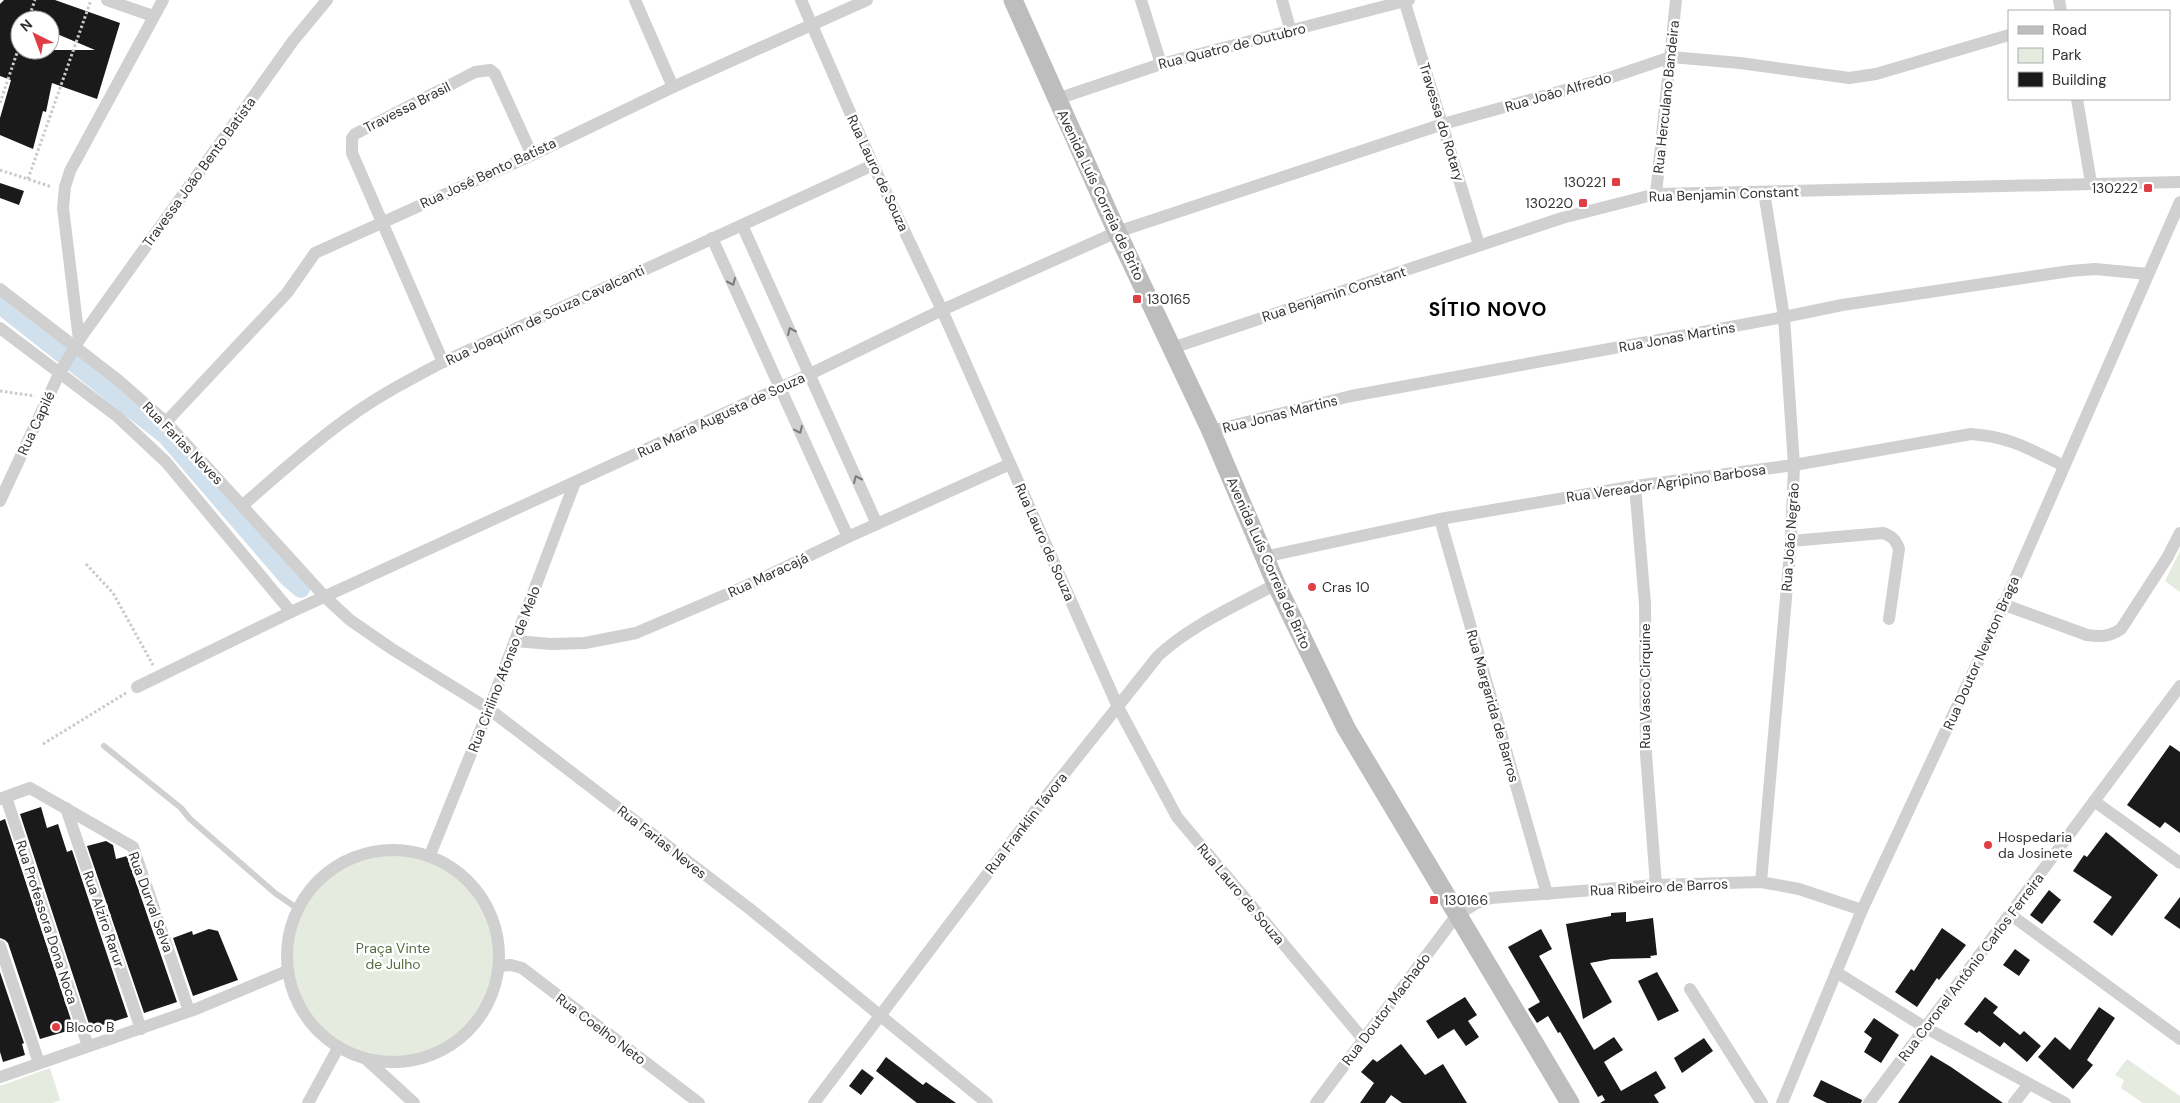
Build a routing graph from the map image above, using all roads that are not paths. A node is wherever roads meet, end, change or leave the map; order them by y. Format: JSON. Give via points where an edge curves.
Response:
{"nodes":[{"id":1,"x":107,"y":0,"type":"edge"},
{"id":2,"x":163,"y":0,"type":"edge"},
{"id":3,"x":327,"y":0,"type":"edge"},
{"id":4,"x":635,"y":0,"type":"edge"},
{"id":5,"x":800,"y":0,"type":"edge"},
{"id":6,"x":867,"y":0,"type":"edge"},
{"id":7,"x":1013,"y":0,"type":"edge"},
{"id":8,"x":1141,"y":0,"type":"edge"},
{"id":9,"x":1282,"y":0,"type":"edge"},
{"id":10,"x":1406,"y":0,"type":"edge"},
{"id":11,"x":1676,"y":0,"type":"edge"},
{"id":12,"x":153,"y":16,"type":"junction"},
{"id":13,"x":812,"y":25,"type":"junction"},
{"id":14,"x":1291,"y":32,"type":"junction"},
{"id":15,"x":2008,"y":35,"type":"edge"},
{"id":16,"x":1671,"y":57,"type":"junction"},
{"id":17,"x":1161,"y":64,"type":"junction"},
{"id":18,"x":673,"y":87,"type":"junction"},
{"id":19,"x":1057,"y":99,"type":"junction"},
{"id":20,"x":2077,"y":100,"type":"edge"},
{"id":21,"x":1443,"y":124,"type":"junction"},
{"id":22,"x":532,"y":155,"type":"junction"},
{"id":23,"x":873,"y":166,"type":"junction"},
{"id":24,"x":2180,"y":182,"type":"edge"},
{"id":25,"x":2091,"y":183,"type":"junction"},
{"id":26,"x":1764,"y":192,"type":"junction"},
{"id":27,"x":1656,"y":194,"type":"junction"},
{"id":28,"x":2180,"y":202,"type":"edge"},
{"id":29,"x":382,"y":222,"type":"junction"},
{"id":30,"x":742,"y":225,"type":"junction"},
{"id":31,"x":1118,"y":232,"type":"junction"},
{"id":32,"x":712,"y":238,"type":"junction"},
{"id":33,"x":1479,"y":245,"type":"junction"},
{"id":34,"x":2148,"y":274,"type":"junction"},
{"id":35,"x":0,"y":289,"type":"edge"},
{"id":36,"x":942,"y":310,"type":"junction"},
{"id":37,"x":1784,"y":318,"type":"junction"},
{"id":38,"x":0,"y":328,"type":"edge"},
{"id":39,"x":75,"y":346,"type":"junction"},
{"id":40,"x":1172,"y":348,"type":"junction"},
{"id":41,"x":444,"y":362,"type":"junction"},
{"id":42,"x":61,"y":370,"type":"junction"},
{"id":43,"x":810,"y":374,"type":"junction"},
{"id":44,"x":780,"y":388,"type":"junction"},
{"id":45,"x":166,"y":422,"type":"junction"},
{"id":46,"x":1211,"y":431,"type":"junction"},
{"id":47,"x":1010,"y":464,"type":"junction"},
{"id":48,"x":1794,"y":465,"type":"junction"},
{"id":49,"x":2064,"y":466,"type":"junction"},
{"id":50,"x":575,"y":482,"type":"junction"},
{"id":51,"x":1635,"y":486,"type":"junction"},
{"id":52,"x":0,"y":501,"type":"edge"},
{"id":53,"x":243,"y":506,"type":"junction"},
{"id":54,"x":1440,"y":519,"type":"junction"},
{"id":55,"x":877,"y":524,"type":"junction"},
{"id":56,"x":2180,"y":533,"type":"edge"},
{"id":57,"x":848,"y":537,"type":"junction"},
{"id":58,"x":1791,"y":542,"type":"junction"},
{"id":59,"x":1264,"y":557,"type":"junction"},
{"id":60,"x":1276,"y":584,"type":"junction"},
{"id":61,"x":325,"y":597,"type":"junction"},
{"id":62,"x":2002,"y":604,"type":"junction"},
{"id":63,"x":291,"y":612,"type":"junction"},
{"id":64,"x":1889,"y":619,"type":"dead end"},
{"id":65,"x":515,"y":641,"type":"junction"},
{"id":66,"x":137,"y":686,"type":"road end"},
{"id":67,"x":2180,"y":686,"type":"edge"},
{"id":68,"x":1118,"y":707,"type":"junction"},
{"id":69,"x":489,"y":709,"type":"junction"},
{"id":70,"x":104,"y":746,"type":"dead end"},
{"id":71,"x":3,"y":798,"type":"edge"},
{"id":72,"x":2094,"y":802,"type":"junction"},
{"id":73,"x":66,"y":808,"type":"junction"},
{"id":74,"x":430,"y":855,"type":"junction"},
{"id":75,"x":2180,"y":863,"type":"edge"},
{"id":76,"x":1761,"y":882,"type":"junction"},
{"id":77,"x":1656,"y":885,"type":"junction"},
{"id":78,"x":1547,"y":894,"type":"junction"},
{"id":79,"x":298,"y":909,"type":"junction"},
{"id":80,"x":1862,"y":910,"type":"junction"},
{"id":81,"x":2011,"y":914,"type":"junction"},
{"id":82,"x":1456,"y":916,"type":"junction"},
{"id":83,"x":0,"y":946,"type":"edge"},
{"id":84,"x":500,"y":966,"type":"junction"},
{"id":85,"x":287,"y":970,"type":"junction"},
{"id":86,"x":1836,"y":972,"type":"junction"},
{"id":87,"x":1690,"y":989,"type":"dead end"},
{"id":88,"x":189,"y":1011,"type":"junction"},
{"id":89,"x":879,"y":1016,"type":"junction"},
{"id":90,"x":1926,"y":1028,"type":"junction"},
{"id":91,"x":141,"y":1029,"type":"junction"},
{"id":92,"x":1363,"y":1039,"type":"junction"},
{"id":93,"x":2180,"y":1039,"type":"edge"},
{"id":94,"x":88,"y":1046,"type":"junction"},
{"id":95,"x":338,"y":1048,"type":"junction"},
{"id":96,"x":366,"y":1059,"type":"junction"},
{"id":97,"x":39,"y":1063,"type":"junction"},
{"id":98,"x":0,"y":1078,"type":"edge"},
{"id":99,"x":2029,"y":1084,"type":"junction"},
{"id":100,"x":308,"y":1103,"type":"edge"},
{"id":101,"x":414,"y":1103,"type":"edge"},
{"id":102,"x":699,"y":1103,"type":"edge"},
{"id":103,"x":814,"y":1103,"type":"edge"},
{"id":104,"x":987,"y":1103,"type":"edge"},
{"id":105,"x":1316,"y":1103,"type":"edge"},
{"id":106,"x":1570,"y":1103,"type":"edge"},
{"id":107,"x":1762,"y":1103,"type":"edge"},
{"id":108,"x":1782,"y":1103,"type":"edge"},
{"id":109,"x":1869,"y":1103,"type":"edge"},
{"id":110,"x":2014,"y":1103,"type":"edge"},
{"id":111,"x":2065,"y":1103,"type":"edge"}],
"edges":[{"from":1,"to":12,"type":"street"},
{"from":2,"to":12,"type":"street"},
{"from":3,"to":39,"type":"street","name":"Travessa João Bento Batista","via":[[293,41]]},
{"from":4,"to":18,"type":"street"},
{"from":5,"to":13,"type":"street","name":"Rua Lauro de Souza"},
{"from":6,"to":13,"type":"street","name":"Rua José Bento Batista"},
{"from":7,"to":19,"type":"main road","name":"Avenida Luís Correia de Brito"},
{"from":8,"to":17,"type":"street"},
{"from":9,"to":14,"type":"street"},
{"from":10,"to":14,"type":"street","name":"Rua Quatro de Outubro"},
{"from":10,"to":21,"type":"street","name":"Travessa do Rotary"},
{"from":11,"to":16,"type":"street","name":"Rua Herculano Bandeira"},
{"from":12,"to":39,"type":"street","via":[[73,165],[64,191]]},
{"from":13,"to":18,"type":"street","name":"Rua José Bento Batista"},
{"from":13,"to":23,"type":"street","name":"Rua Lauro de Souza"},
{"from":14,"to":17,"type":"street","name":"Rua Quatro de Outubro"},
{"from":15,"to":16,"type":"street","name":"Rua João Alfredo","via":[[1876,74],[1849,78]]},
{"from":16,"to":21,"type":"street","name":"Rua João Alfredo","via":[[1612,77]]},
{"from":16,"to":27,"type":"street","name":"Rua Herculano Bandeira"},
{"from":17,"to":19,"type":"street","name":"Rua Quatro de Outubro"},
{"from":18,"to":22,"type":"street","name":"Rua José Bento Batista"},
{"from":19,"to":31,"type":"main road","name":"Avenida Luís Correia de Brito"},
{"from":20,"to":25,"type":"street"},
{"from":21,"to":31,"type":"street","name":"Rua João Alfredo"},
{"from":21,"to":33,"type":"street","name":"Travessa do Rotary"},
{"from":22,"to":29,"type":"street","name":"Rua José Bento Batista"},
{"from":22,"to":29,"type":"street","name":"Travessa Brasil","via":[[495,74],[490,70],[475,72],[352,138],[352,153]]},
{"from":23,"to":30,"type":"street","name":"Rua Joaquim de Souza Cavalcanti"},
{"from":23,"to":36,"type":"street","name":"Rua Lauro de Souza"},
{"from":24,"to":25,"type":"street","name":"Rua Benjamin Constant"},
{"from":25,"to":26,"type":"street","name":"Rua Benjamin Constant"},
{"from":26,"to":27,"type":"street","name":"Rua Benjamin Constant"},
{"from":26,"to":37,"type":"street","name":"Rua João Negrão"},
{"from":27,"to":33,"type":"street","name":"Rua Benjamin Constant","via":[[1562,218]]},
{"from":28,"to":34,"type":"street","name":"Rua Doutor Newton Braga"},
{"from":29,"to":41,"type":"street","name":"Travessa Brasil"},
{"from":29,"to":45,"type":"street","name":"Rua José Bento Batista","via":[[315,253],[288,293]]},
{"from":30,"to":32,"type":"street","name":"Rua Joaquim de Souza Cavalcanti"},
{"from":43,"to":30,"type":"street","one_way":true},
{"from":31,"to":36,"type":"street","name":"Rua Maria Augusta de Souza"},
{"from":31,"to":40,"type":"main road","name":"Avenida Luís Correia de Brito"},
{"from":32,"to":41,"type":"street","name":"Rua Joaquim de Souza Cavalcanti"},
{"from":32,"to":44,"type":"street","one_way":true},
{"from":33,"to":40,"type":"street","name":"Rua Benjamin Constant"},
{"from":34,"to":37,"type":"street","name":"Rua Jonas Martins","via":[[2070,271],[1842,305]]},
{"from":34,"to":49,"type":"street","name":"Rua Doutor Newton Braga"},
{"from":35,"to":39,"type":"street","name":"Rua Farias Neves"},
{"from":36,"to":43,"type":"street","name":"Rua Maria Augusta de Souza"},
{"from":36,"to":47,"type":"street","name":"Rua Lauro de Souza"},
{"from":37,"to":46,"type":"street","name":"Rua Jonas Martins","via":[[1351,396]]},
{"from":37,"to":48,"type":"street","name":"Rua João Negrão"},
{"from":38,"to":42,"type":"street","name":"Rua Farias Neves"},
{"from":39,"to":42,"type":"street","name":"Rua Capilé"},
{"from":39,"to":45,"type":"street","name":"Rua Farias Neves"},
{"from":40,"to":46,"type":"main road","name":"Avenida Luís Correia de Brito"},
{"from":41,"to":53,"type":"street","name":"Rua Joaquim de Souza Cavalcanti","via":[[377,398],[348,418]]},
{"from":42,"to":52,"type":"street","name":"Rua Capilé"},
{"from":42,"to":63,"type":"street","name":"Rua Farias Neves","via":[[166,462]]},
{"from":43,"to":44,"type":"street","name":"Rua Maria Augusta de Souza"},
{"from":55,"to":43,"type":"street","one_way":true},
{"from":44,"to":50,"type":"street","name":"Rua Maria Augusta de Souza"},
{"from":44,"to":57,"type":"street","one_way":true},
{"from":45,"to":53,"type":"street","name":"Rua Farias Neves"},
{"from":46,"to":59,"type":"main road","name":"Avenida Luís Correia de Brito"},
{"from":47,"to":55,"type":"street","name":"Rua Maracajá"},
{"from":47,"to":68,"type":"street","name":"Rua Lauro de Souza"},
{"from":48,"to":49,"type":"street","name":"Rua Vereador Agripino Barbosa","via":[[1971,434],[2015,441]]},
{"from":48,"to":51,"type":"street","name":"Rua Vereador Agripino Barbosa"},
{"from":48,"to":58,"type":"street","name":"Rua João Negrão"},
{"from":49,"to":62,"type":"street","name":"Rua Doutor Newton Braga"},
{"from":50,"to":61,"type":"street","name":"Rua Maria Augusta de Souza"},
{"from":50,"to":65,"type":"street","name":"Rua Cirilino Afonso de Melo"},
{"from":51,"to":54,"type":"street","name":"Rua Vereador Agripino Barbosa"},
{"from":51,"to":77,"type":"street","name":"Rua Vasco Cirquine","via":[[1645,604],[1646,754]]},
{"from":53,"to":61,"type":"street","name":"Rua Farias Neves"},
{"from":54,"to":59,"type":"street","name":"Rua Vereador Agripino Barbosa"},
{"from":54,"to":78,"type":"street","name":"Rua Margarida de Barros"},
{"from":55,"to":57,"type":"street","name":"Rua Maracajá"},
{"from":56,"to":62,"type":"street","via":[[2121,629],[2113,635],[2087,635]]},
{"from":57,"to":65,"type":"street","name":"Rua Maracajá","via":[[746,586],[636,632],[585,642]]},
{"from":58,"to":64,"type":"street","via":[[1884,533],[1890,536],[1899,549]]},
{"from":58,"to":76,"type":"street","name":"Rua João Negrão"},
{"from":59,"to":60,"type":"main road","name":"Avenida Luís Correia de Brito"},
{"from":60,"to":68,"type":"street","name":"Rua Franklin Távora","via":[[1173,642]]},
{"from":60,"to":82,"type":"main road","name":"Avenida Luís Correia de Brito","via":[[1346,728]]},
{"from":61,"to":63,"type":"street"},
{"from":61,"to":69,"type":"street","name":"Rua Farias Neves","via":[[350,620],[392,649]]},
{"from":62,"to":80,"type":"street","name":"Rua Doutor Newton Braga"},
{"from":63,"to":66,"type":"street"},
{"from":65,"to":69,"type":"street","name":"Rua Cirilino Afonso de Melo"},
{"from":67,"to":72,"type":"street","name":"Rua Coronel Antônio Carlos Ferreira"},
{"from":68,"to":89,"type":"street","name":"Rua Franklin Távora"},
{"from":68,"to":92,"type":"street","name":"Rua Lauro de Souza","via":[[1177,817]]},
{"from":69,"to":74,"type":"street","name":"Rua Cirilino Afonso de Melo"},
{"from":69,"to":89,"type":"street","name":"Rua Farias Neves","via":[[750,909]]},
{"from":70,"to":79,"type":"lane","via":[[181,808],[275,893]]},
{"from":71,"to":73,"type":"street","name":"Rua Durval Selva","via":[[30,788]]},
{"from":71,"to":94,"type":"street","name":"Rua Professora Dona Noca"},
{"from":72,"to":75,"type":"street"},
{"from":72,"to":81,"type":"street","name":"Rua Coronel Antônio Carlos Ferreira"},
{"from":73,"to":88,"type":"street","name":"Rua Durval Selva","via":[[134,847]]},
{"from":73,"to":91,"type":"street","name":"Rua Alziro Rarur"},
{"from":74,"to":79,"type":"street","via":[[400,849],[365,852],[334,867],[307,892]]},
{"from":74,"to":84,"type":"street","via":[[459,871],[484,897],[498,932]]},
{"from":76,"to":77,"type":"street","name":"Rua Ribeiro de Barros"},
{"from":76,"to":80,"type":"street","name":"Rua Ribeiro de Barros","via":[[1799,889]]},
{"from":77,"to":78,"type":"street","name":"Rua Ribeiro de Barros"},
{"from":78,"to":82,"type":"street","name":"Rua Ribeiro de Barros","via":[[1492,898]]},
{"from":79,"to":85,"type":"street","via":[[288,939]]},
{"from":80,"to":86,"type":"street","name":"Rua Doutor Newton Braga"},
{"from":81,"to":90,"type":"street","name":"Rua Coronel Antônio Carlos Ferreira"},
{"from":81,"to":93,"type":"street"},
{"from":82,"to":92,"type":"street","name":"Rua Doutor Machado"},
{"from":82,"to":106,"type":"main road","name":"Avenida Luís Correia de Brito"},
{"from":83,"to":97,"type":"street"},
{"from":84,"to":96,"type":"street","via":[[491,999],[480,1018],[466,1034],[445,1049],[421,1059],[387,1063]]},
{"from":84,"to":102,"type":"street","name":"Rua Coelho Neto","via":[[522,968]]},
{"from":85,"to":88,"type":"street"},
{"from":85,"to":95,"type":"street","via":[[295,998],[310,1024]]},
{"from":86,"to":90,"type":"street"},
{"from":86,"to":108,"type":"street","name":"Rua Doutor Newton Braga"},
{"from":87,"to":107,"type":"street"},
{"from":88,"to":91,"type":"street"},
{"from":89,"to":103,"type":"street","name":"Rua Franklin Távora"},
{"from":89,"to":104,"type":"street","name":"Rua Farias Neves"},
{"from":90,"to":99,"type":"street"},
{"from":90,"to":109,"type":"street","name":"Rua Coronel Antônio Carlos Ferreira"},
{"from":91,"to":94,"type":"street"},
{"from":92,"to":105,"type":"street","name":"Rua Doutor Machado"},
{"from":94,"to":97,"type":"street"},
{"from":95,"to":96,"type":"street"},
{"from":95,"to":100,"type":"street"},
{"from":96,"to":101,"type":"street"},
{"from":97,"to":98,"type":"street"},
{"from":99,"to":110,"type":"street"},
{"from":99,"to":111,"type":"street"}]}
